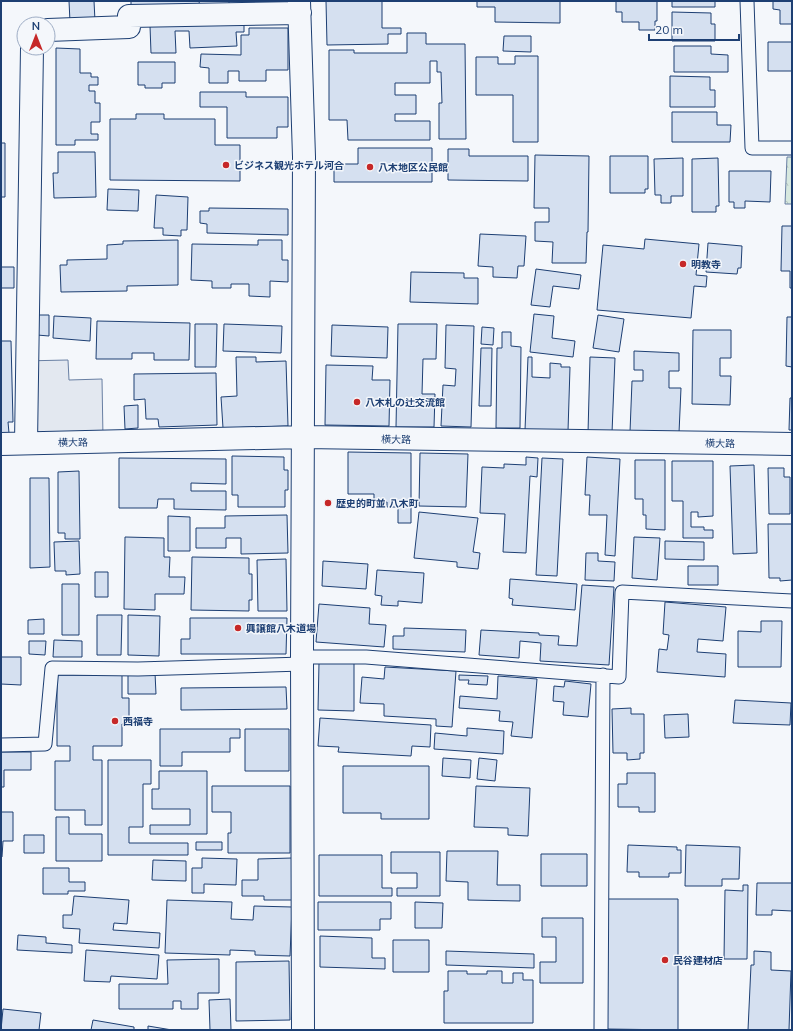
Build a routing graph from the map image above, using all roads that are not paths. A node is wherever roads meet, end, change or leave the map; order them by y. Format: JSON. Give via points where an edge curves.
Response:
{"nodes":[{"id":1,"x":747,"y":1,"type":"edge"},
{"id":2,"x":300,"y":7,"type":"edge"},
{"id":3,"x":56,"y":30,"type":"edge"},
{"id":4,"x":32,"y":56,"type":"edge"},
{"id":5,"x":792,"y":148,"type":"edge"},
{"id":6,"x":304,"y":437,"type":"junction"},
{"id":7,"x":26,"y":443,"type":"junction"},
{"id":8,"x":1,"y":444,"type":"edge"},
{"id":9,"x":792,"y":444,"type":"edge"},
{"id":10,"x":792,"y":600,"type":"edge"},
{"id":11,"x":302,"y":661,"type":"junction"},
{"id":12,"x":604,"y":675,"type":"junction"},
{"id":13,"x":1,"y":745,"type":"edge"},
{"id":14,"x":303,"y":1030,"type":"edge"},
{"id":15,"x":601,"y":1030,"type":"edge"}],
"edges":[{"from":1,"to":5,"type":"lane","via":[[752,148]]},
{"from":2,"to":3,"type":"street","via":[[129,16],[129,27]]},
{"from":2,"to":6,"type":"street","via":[[304,157]]},
{"from":4,"to":7,"type":"street"},
{"from":6,"to":7,"type":"street","name":"横大路"},
{"from":6,"to":9,"type":"street","name":"横大路"},
{"from":6,"to":11,"type":"street"},
{"from":7,"to":8,"type":"street","name":"横大路"},
{"from":10,"to":12,"type":"lane","via":[[622,592],[619,677]]},
{"from":11,"to":12,"type":"lane","via":[[366,657]]},
{"from":11,"to":13,"type":"lane","via":[[138,669],[52,668],[45,744]]},
{"from":11,"to":14,"type":"street"},
{"from":12,"to":15,"type":"lane"}]}
